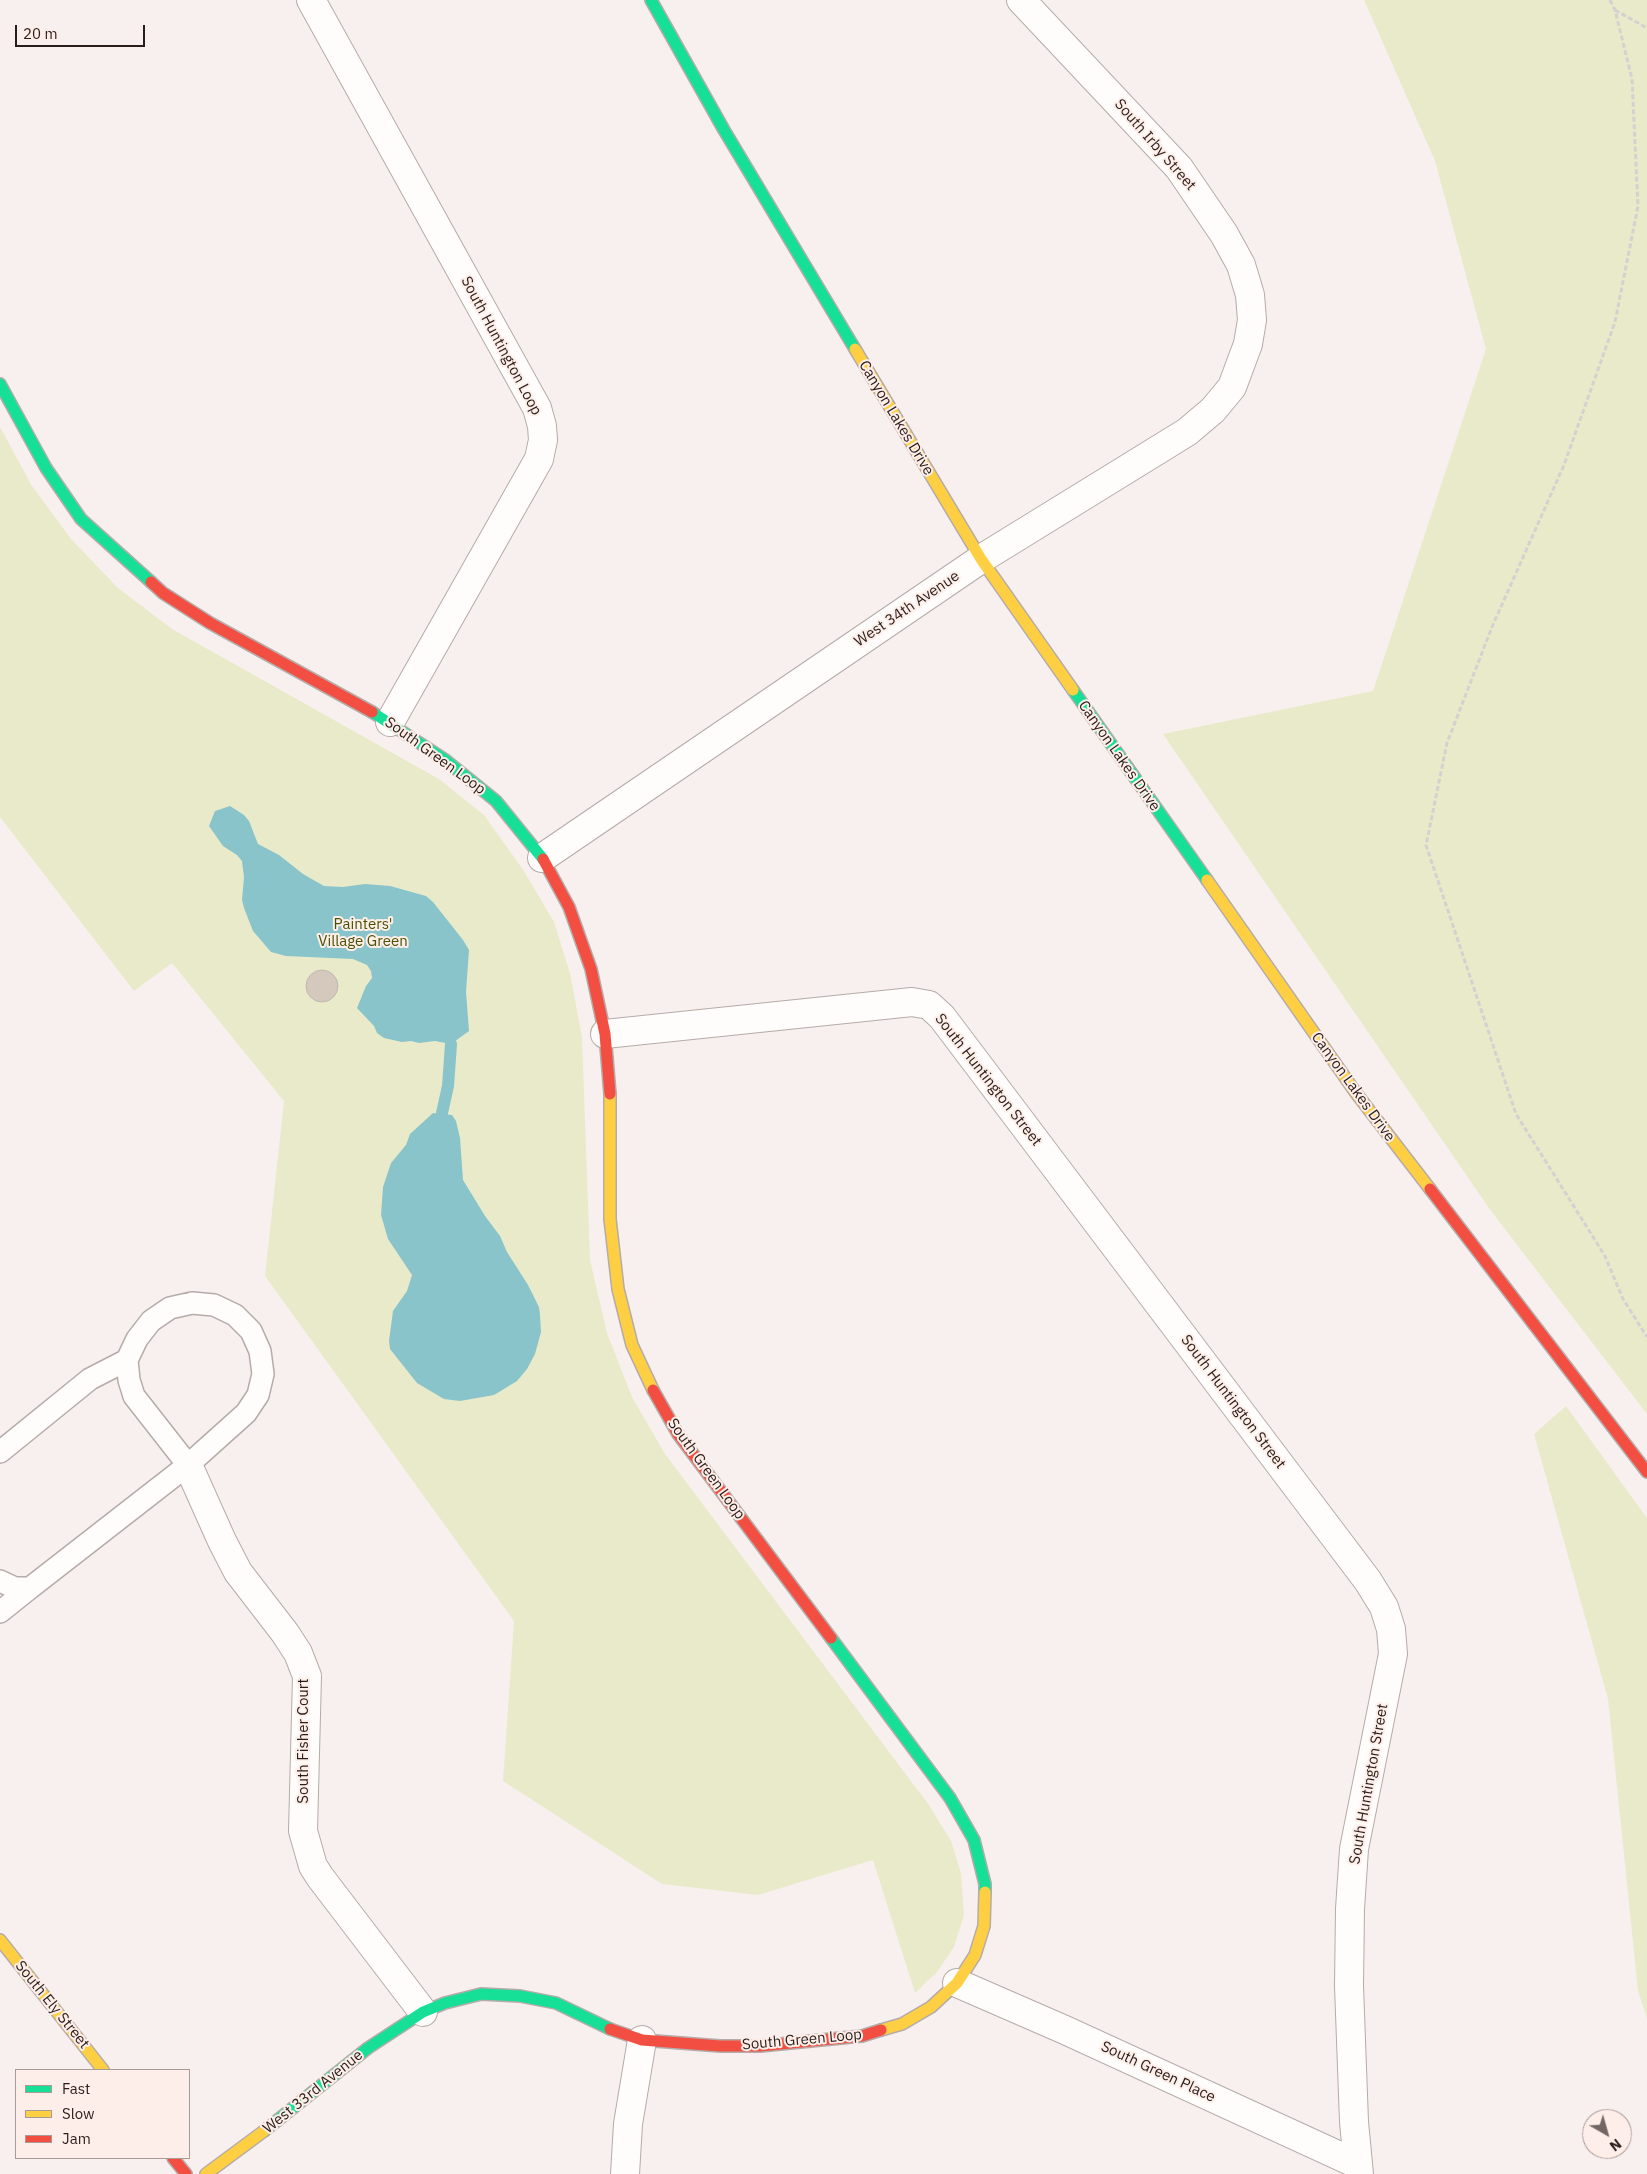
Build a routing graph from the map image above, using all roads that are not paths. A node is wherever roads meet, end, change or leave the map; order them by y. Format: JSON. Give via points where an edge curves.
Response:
{"nodes":[{"id":1,"x":311,"y":0,"type":"edge"},
{"id":2,"x":651,"y":0,"type":"edge"},
{"id":3,"x":1021,"y":0,"type":"edge"},
{"id":4,"x":1248,"y":344,"type":"joint"},
{"id":5,"x":0,"y":384,"type":"edge"},
{"id":6,"x":980,"y":559,"type":"junction"},
{"id":7,"x":390,"y":722,"type":"junction"},
{"id":8,"x":542,"y":858,"type":"junction"},
{"id":9,"x":604,"y":1034,"type":"junction"},
{"id":10,"x":127,"y":1360,"type":"junction"},
{"id":11,"x":0,"y":1452,"type":"edge"},
{"id":12,"x":188,"y":1465,"type":"junction"},
{"id":13,"x":1647,"y":1472,"type":"edge"},
{"id":14,"x":0,"y":1581,"type":"edge"},
{"id":15,"x":30,"y":1588,"type":"junction"},
{"id":16,"x":0,"y":1612,"type":"edge"},
{"id":17,"x":0,"y":1940,"type":"edge"},
{"id":18,"x":957,"y":1983,"type":"junction"},
{"id":19,"x":423,"y":2012,"type":"junction"},
{"id":20,"x":642,"y":2040,"type":"junction"},
{"id":21,"x":102,"y":2069,"type":"edge"},
{"id":22,"x":174,"y":2159,"type":"edge"},
{"id":23,"x":1358,"y":2169,"type":"edge"},
{"id":24,"x":186,"y":2174,"type":"edge"},
{"id":25,"x":206,"y":2174,"type":"edge"},
{"id":26,"x":625,"y":2174,"type":"edge"}],
"edges":[{"from":1,"to":7,"type":"street","name":"South Huntington Loop","via":[[537,408],[542,426],[539,459]]},
{"from":2,"to":6,"type":"street","name":"Canyon Lakes Drive","via":[[724,130]]},
{"from":3,"to":4,"type":"street","name":"South Irby Street","via":[[1179,168],[1204,203],[1241,265],[1250,295],[1252,320]]},
{"from":4,"to":6,"type":"street","name":"West 34th Avenue","via":[[1232,387],[1213,410],[1187,432]]},
{"from":5,"to":7,"type":"street","name":"South Green Loop","via":[[46,468],[81,518],[143,576],[210,623]]},
{"from":6,"to":8,"type":"street","name":"West 34th Avenue"},
{"from":6,"to":13,"type":"street","name":"Canyon Lakes Drive","via":[[1356,1093]]},
{"from":7,"to":8,"type":"street","name":"South Green Loop","via":[[444,759],[496,801]]},
{"from":8,"to":9,"type":"street","name":"South Green Loop","via":[[569,907],[590,969]]},
{"from":9,"to":18,"type":"street","name":"South Green Loop","via":[[610,1097],[610,1219],[618,1289],[632,1345],[678,1434],[950,1798],[974,1840],[985,1884],[984,1926],[975,1955]]},
{"from":9,"to":23,"type":"street","name":"South Huntington Street","via":[[912,1002],[929,1005],[942,1017],[1368,1580],[1384,1607],[1391,1629],[1393,1654],[1354,1857],[1350,1909],[1349,1986]]},
{"from":10,"to":11,"type":"lane","via":[[90,1379]]},
{"from":10,"to":12,"type":"lane","via":[[128,1380],[134,1396]]},
{"from":10,"to":12,"type":"lane","via":[[151,1321],[170,1308],[192,1303],[214,1305],[235,1315],[251,1331],[260,1351],[263,1374],[258,1394],[246,1413]]},
{"from":12,"to":15,"type":"lane"},
{"from":12,"to":19,"type":"street","name":"South Fisher Court","via":[[238,1572],[285,1632],[307,1676],[303,1831],[313,1866]]},
{"from":14,"to":15,"type":"lane","via":[[15,1588]]},
{"from":15,"to":16,"type":"lane"},
{"from":17,"to":21,"type":"street","name":"South Ely Street"},
{"from":18,"to":20,"type":"street","name":"South Green Loop","via":[[931,2007],[902,2024],[862,2036],[760,2046]]},
{"from":18,"to":23,"type":"street","name":"South Green Place","via":[[1065,2030]]},
{"from":19,"to":20,"type":"street","name":"South Green Loop","via":[[481,1994],[520,1996],[556,2003],[616,2032]]},
{"from":19,"to":25,"type":"street","name":"West 33rd Avenue","via":[[368,2048]]},
{"from":20,"to":26,"type":"street","via":[[628,2124]]},
{"from":22,"to":24,"type":"street"}]}
